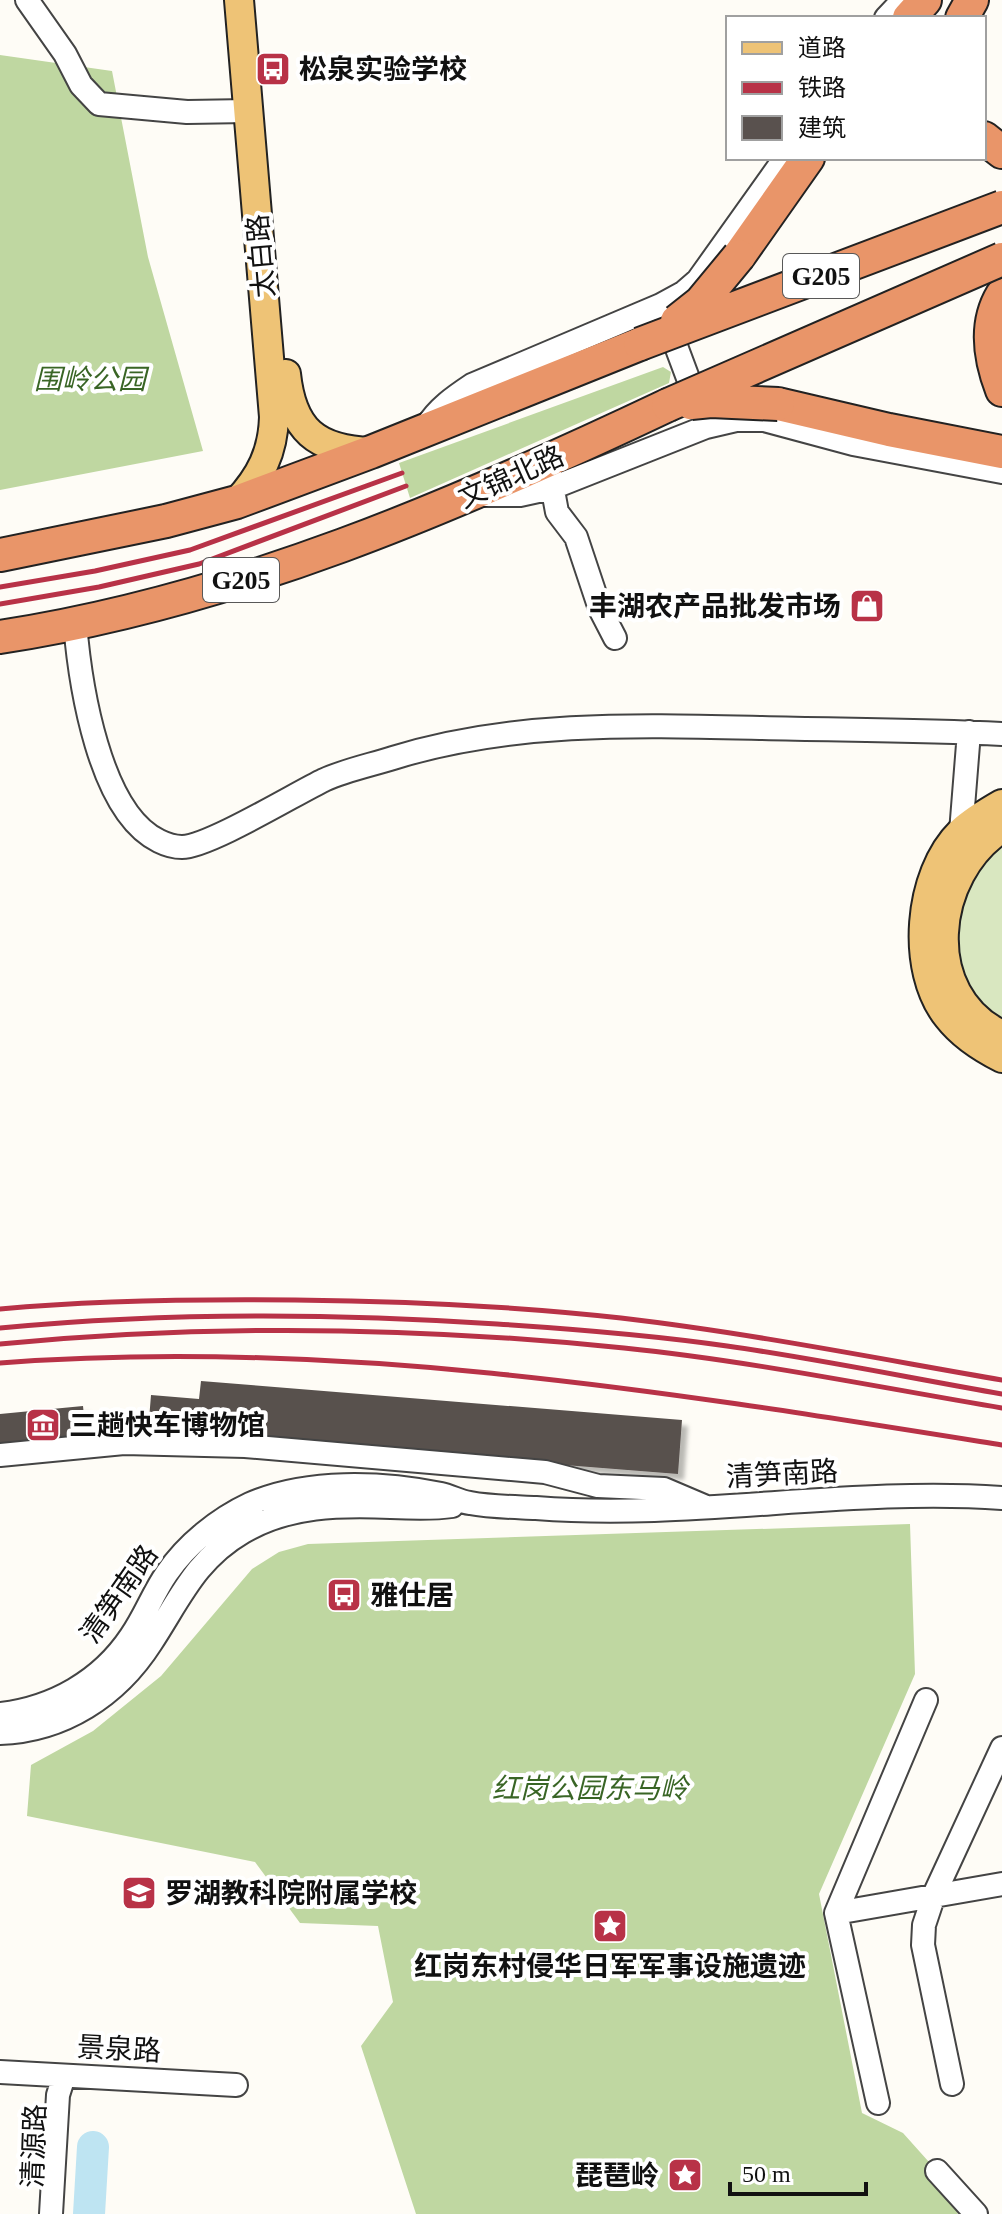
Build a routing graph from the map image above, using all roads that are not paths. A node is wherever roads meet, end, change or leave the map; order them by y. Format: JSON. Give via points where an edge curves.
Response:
{"nodes":[{"id":1,"x":27,"y":0,"type":"edge"},
{"id":2,"x":239,"y":0,"type":"edge"},
{"id":3,"x":257,"y":0,"type":"edge"},
{"id":4,"x":903,"y":0,"type":"edge"},
{"id":5,"x":925,"y":0,"type":"edge"},
{"id":6,"x":888,"y":16,"type":"edge"},
{"id":7,"x":911,"y":16,"type":"edge"},
{"id":8,"x":248,"y":111,"type":"junction"},
{"id":9,"x":986,"y":140,"type":"edge"},
{"id":10,"x":1002,"y":152,"type":"edge"},
{"id":11,"x":784,"y":160,"type":"edge"},
{"id":12,"x":807,"y":160,"type":"edge"},
{"id":13,"x":1002,"y":207,"type":"edge"},
{"id":14,"x":1002,"y":259,"type":"edge"},
{"id":15,"x":1002,"y":295,"type":"edge"},
{"id":16,"x":661,"y":305,"type":"junction"},
{"id":17,"x":640,"y":344,"type":"junction"},
{"id":18,"x":1002,"y":390,"type":"edge"},
{"id":19,"x":668,"y":405,"type":"junction"},
{"id":20,"x":706,"y":427,"type":"junction"},
{"id":21,"x":424,"y":432,"type":"junction"},
{"id":22,"x":371,"y":452,"type":"junction"},
{"id":23,"x":1002,"y":452,"type":"edge"},
{"id":24,"x":1002,"y":472,"type":"edge"},
{"id":25,"x":550,"y":475,"type":"junction"},
{"id":26,"x":237,"y":502,"type":"junction"},
{"id":27,"x":0,"y":555,"type":"edge"},
{"id":28,"x":75,"y":623,"type":"junction"},
{"id":29,"x":0,"y":637,"type":"edge"},
{"id":30,"x":615,"y":638,"type":"dead end"},
{"id":31,"x":969,"y":732,"type":"junction"},
{"id":32,"x":1002,"y":734,"type":"edge"},
{"id":33,"x":1002,"y":804,"type":"edge"},
{"id":34,"x":1002,"y":828,"type":"edge"},
{"id":35,"x":961,"y":832,"type":"junction"},
{"id":36,"x":1002,"y":1035,"type":"edge"},
{"id":37,"x":1002,"y":1058,"type":"edge"},
{"id":38,"x":0,"y":1455,"type":"edge"},
{"id":39,"x":1002,"y":1498,"type":"edge"},
{"id":40,"x":469,"y":1503,"type":"junction"},
{"id":41,"x":709,"y":1508,"type":"junction"},
{"id":42,"x":926,"y":1700,"type":"dead end"},
{"id":43,"x":0,"y":1714,"type":"edge"},
{"id":44,"x":0,"y":1733,"type":"edge"},
{"id":45,"x":1002,"y":1748,"type":"edge"},
{"id":46,"x":1002,"y":1884,"type":"edge"},
{"id":47,"x":934,"y":1895,"type":"junction"},
{"id":48,"x":836,"y":1913,"type":"junction"},
{"id":49,"x":0,"y":2072,"type":"edge"},
{"id":50,"x":64,"y":2076,"type":"junction"},
{"id":51,"x":952,"y":2084,"type":"dead end"},
{"id":52,"x":236,"y":2085,"type":"dead end"},
{"id":53,"x":878,"y":2103,"type":"dead end"},
{"id":54,"x":937,"y":2171,"type":"dead end"},
{"id":55,"x":51,"y":2214,"type":"edge"},
{"id":56,"x":61,"y":2214,"type":"edge"},
{"id":57,"x":976,"y":2214,"type":"edge"}],
"edges":[{"from":1,"to":8,"type":"street","via":[[99,104]]},
{"from":2,"to":8,"type":"main road","name":"太白路"},
{"from":3,"to":22,"type":"main road","name":"太白路","via":[[289,394],[298,418],[314,438],[336,448]]},
{"from":4,"to":6,"type":"street"},
{"from":5,"to":7,"type":"highway"},
{"from":8,"to":26,"type":"main road","name":"太白路","via":[[274,432],[260,474]]},
{"from":9,"to":10,"type":"highway"},
{"from":11,"to":16,"type":"street","via":[[698,280]]},
{"from":12,"to":17,"type":"highway","bridge":true,"via":[[715,287],[688,314]]},
{"from":13,"to":17,"type":"highway","number":"G205","bridge":true},
{"from":14,"to":19,"type":"highway","name":"文锦北路","number":"G205","bridge":true},
{"from":15,"to":18,"type":"highway","via":[[990,335],[992,365]]},
{"from":16,"to":20,"type":"street"},
{"from":16,"to":21,"type":"street","via":[[472,385],[441,408]]},
{"from":17,"to":21,"type":"highway","number":"G205"},
{"from":19,"to":23,"type":"highway","bridge":true,"via":[[778,404]]},
{"from":19,"to":25,"type":"highway","name":"文锦北路","number":"G205"},
{"from":20,"to":24,"type":"street","via":[[764,420],[853,444]]},
{"from":20,"to":25,"type":"street"},
{"from":21,"to":22,"type":"highway","number":"G205"},
{"from":22,"to":26,"type":"highway","number":"G205"},
{"from":25,"to":28,"type":"highway","name":"文锦北路","number":"G205","via":[[473,495],[284,567]]},
{"from":25,"to":30,"type":"street","via":[[557,512],[576,537]]},
{"from":26,"to":27,"type":"highway","number":"G205"},
{"from":28,"to":29,"type":"highway","name":"文锦北路","number":"G205"},
{"from":28,"to":31,"type":"street","via":[[80,676],[116,797],[136,827],[161,842],[184,847],[328,779],[398,756],[520,732],[613,725]]},
{"from":31,"to":32,"type":"street"},
{"from":31,"to":35,"type":"street"},
{"from":33,"to":35,"type":"main road"},
{"from":34,"to":36,"type":"main road","via":[[969,859],[953,890],[944,951],[949,981],[965,1007]]},
{"from":35,"to":37,"type":"main road","via":[[930,890],[924,947],[928,971],[946,1015],[965,1036]]},
{"from":38,"to":41,"type":"street","via":[[124,1443],[245,1446],[545,1472],[598,1486],[664,1489]]},
{"from":39,"to":41,"type":"street","name":"清笋南路","via":[[912,1496]]},
{"from":40,"to":41,"type":"street","name":"清笋南路","via":[[614,1512]]},
{"from":40,"to":43,"type":"street","name":"清笋南路","via":[[441,1494],[331,1485],[304,1487],[251,1504],[207,1532],[178,1560],[132,1635],[97,1674],[58,1698]]},
{"from":40,"to":44,"type":"street","name":"清笋南路","via":[[443,1508],[301,1509],[258,1524],[194,1574],[142,1657],[108,1693],[64,1719]]},
{"from":42,"to":48,"type":"street"},
{"from":45,"to":47,"type":"street"},
{"from":46,"to":47,"type":"street"},
{"from":47,"to":48,"type":"street"},
{"from":47,"to":51,"type":"street","via":[[923,1945]]},
{"from":48,"to":53,"type":"street"},
{"from":49,"to":50,"type":"street","name":"景泉路"},
{"from":50,"to":52,"type":"street","name":"景泉路"},
{"from":50,"to":55,"type":"street","name":"清源路","via":[[58,2095]]},
{"from":50,"to":56,"type":"street","name":"清源路"},
{"from":54,"to":57,"type":"street"}]}
